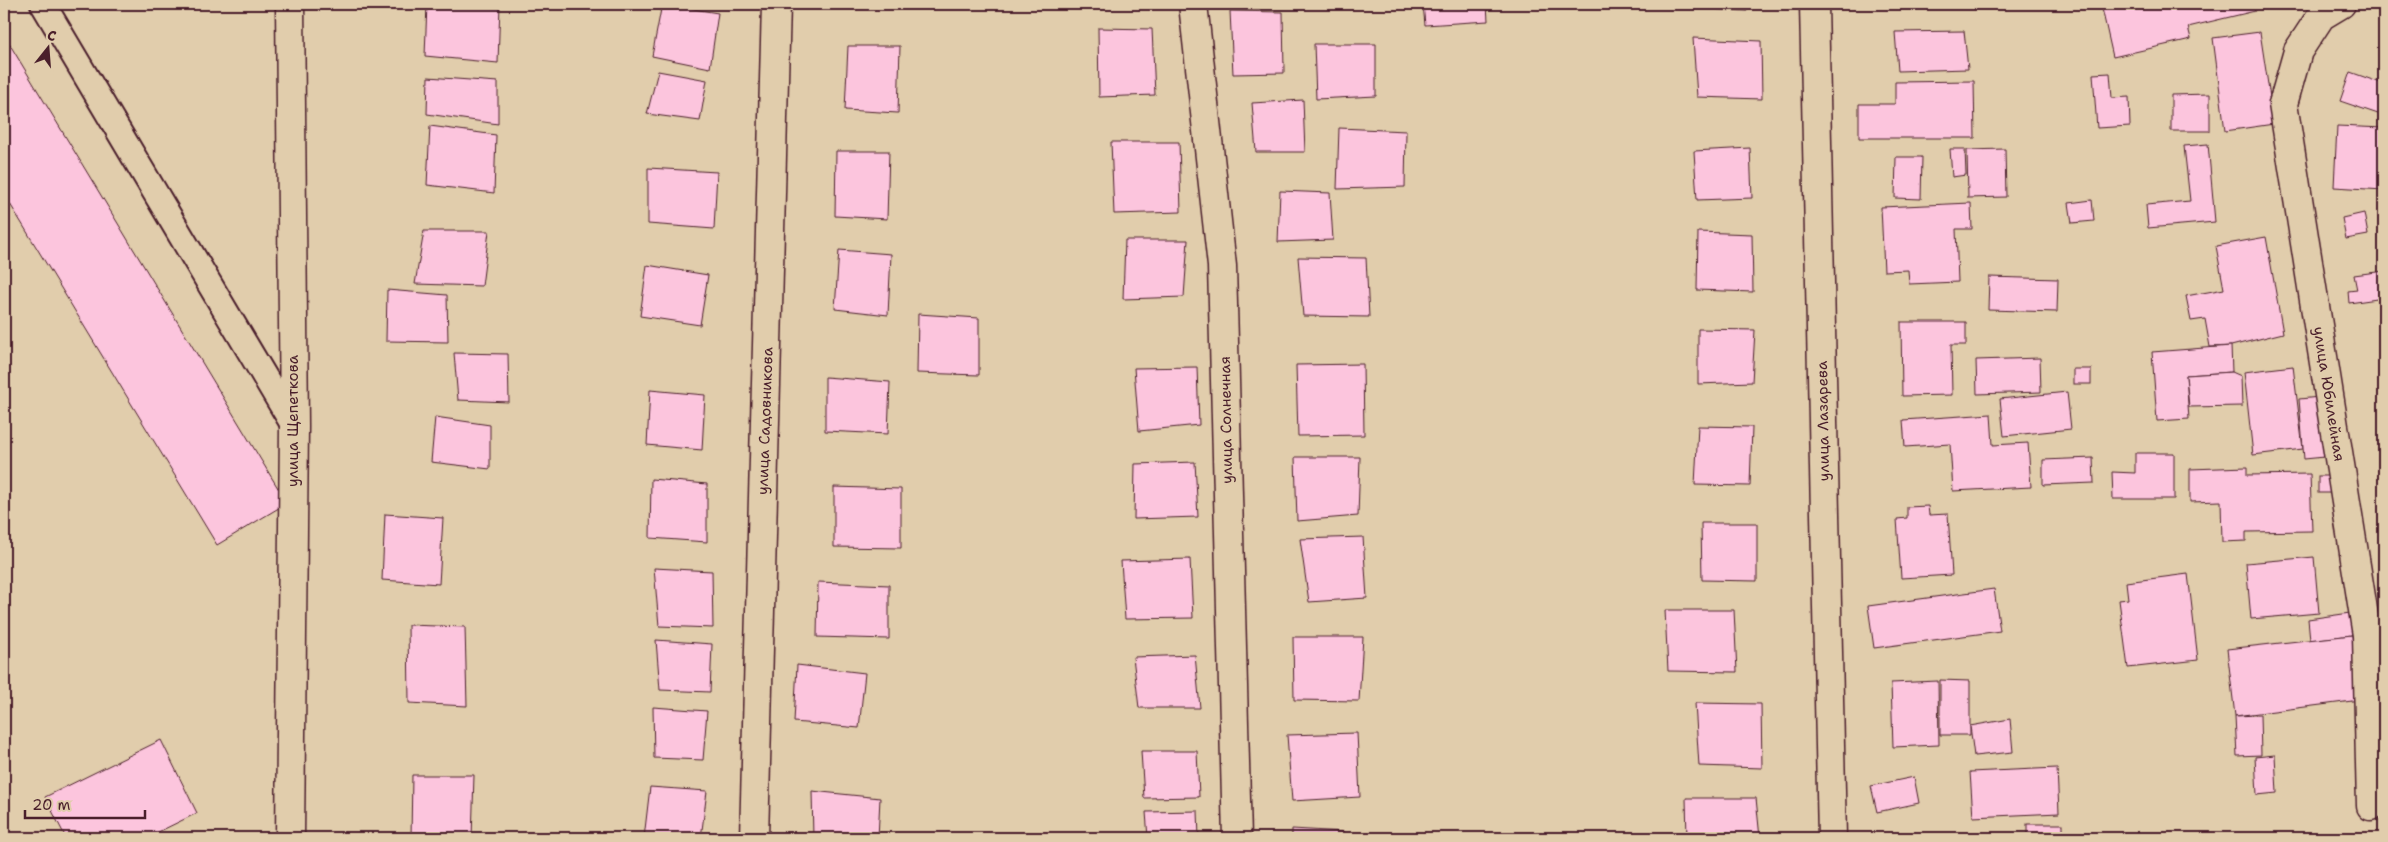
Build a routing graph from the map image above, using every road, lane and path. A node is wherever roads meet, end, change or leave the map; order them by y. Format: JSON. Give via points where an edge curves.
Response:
{"nodes":[{"id":1,"x":43,"y":4,"type":"edge"},
{"id":2,"x":290,"y":4,"type":"edge"},
{"id":3,"x":776,"y":4,"type":"edge"},
{"id":4,"x":1193,"y":4,"type":"edge"},
{"id":5,"x":1814,"y":4,"type":"edge"},
{"id":6,"x":2341,"y":4,"type":"edge"},
{"id":7,"x":294,"y":426,"type":"junction"},
{"id":8,"x":2371,"y":806,"type":"dead end"},
{"id":9,"x":290,"y":838,"type":"edge"},
{"id":10,"x":754,"y":838,"type":"edge"},
{"id":11,"x":1237,"y":838,"type":"edge"},
{"id":12,"x":1832,"y":838,"type":"edge"}],
"edges":[{"from":1,"to":7,"type":"lane"},
{"from":2,"to":7,"type":"street","name":"улица Щепеткова"},
{"from":3,"to":10,"type":"street","name":"улица Садовникова"},
{"from":4,"to":11,"type":"street","name":"улица Солнечная","via":[[1222,266]]},
{"from":5,"to":12,"type":"street","name":"улица Лазарева"},
{"from":6,"to":8,"type":"street","name":"улица Юбилейная","via":[[2322,16],[2298,51],[2283,104],[2367,635]]},
{"from":7,"to":9,"type":"street","name":"улица Щепеткова"}]}
